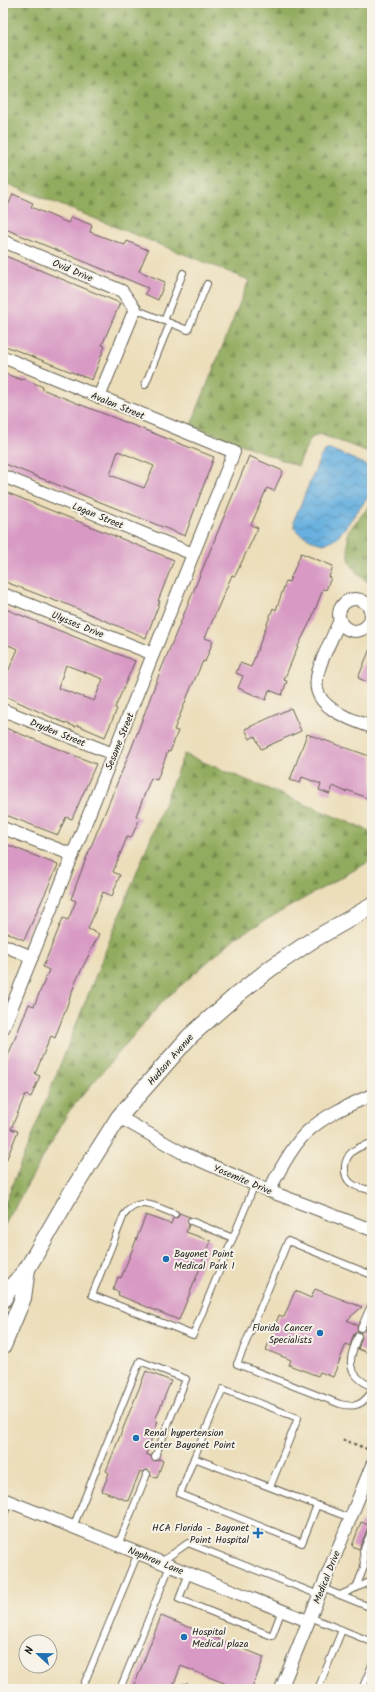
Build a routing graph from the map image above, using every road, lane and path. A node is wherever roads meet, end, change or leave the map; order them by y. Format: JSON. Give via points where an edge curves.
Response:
{"nodes":[{"id":1,"x":3,"y":241,"type":"edge"},
{"id":2,"x":183,"y":273,"type":"dead end"},
{"id":3,"x":207,"y":284,"type":"dead end"},
{"id":4,"x":135,"y":309,"type":"junction"},
{"id":5,"x":167,"y":322,"type":"junction"},
{"id":6,"x":3,"y":357,"type":"edge"},
{"id":7,"x":145,"y":385,"type":"dead end"},
{"id":8,"x":99,"y":397,"type":"junction"},
{"id":9,"x":234,"y":452,"type":"joint"},
{"id":10,"x":3,"y":476,"type":"edge"},
{"id":11,"x":193,"y":554,"type":"junction"},
{"id":12,"x":3,"y":594,"type":"edge"},
{"id":13,"x":340,"y":620,"type":"dead end"},
{"id":14,"x":153,"y":654,"type":"junction"},
{"id":15,"x":3,"y":710,"type":"edge"},
{"id":16,"x":372,"y":727,"type":"edge"},
{"id":17,"x":113,"y":754,"type":"junction"},
{"id":18,"x":3,"y":828,"type":"edge"},
{"id":19,"x":73,"y":855,"type":"junction"},
{"id":20,"x":372,"y":906,"type":"edge"},
{"id":21,"x":3,"y":946,"type":"edge"},
{"id":22,"x":32,"y":957,"type":"junction"},
{"id":23,"x":3,"y":1029,"type":"edge"},
{"id":24,"x":372,"y":1095,"type":"edge"},
{"id":25,"x":119,"y":1117,"type":"junction"},
{"id":26,"x":372,"y":1143,"type":"edge"},
{"id":27,"x":255,"y":1184,"type":"junction"},
{"id":28,"x":372,"y":1190,"type":"edge"},
{"id":29,"x":270,"y":1191,"type":"junction"},
{"id":30,"x":175,"y":1214,"type":"dead end"},
{"id":31,"x":191,"y":1221,"type":"dead end"},
{"id":32,"x":372,"y":1230,"type":"edge"},
{"id":33,"x":233,"y":1238,"type":"junction"},
{"id":34,"x":27,"y":1269,"type":"junction"},
{"id":35,"x":372,"y":1275,"type":"edge"},
{"id":36,"x":3,"y":1300,"type":"edge"},
{"id":37,"x":372,"y":1303,"type":"edge"},
{"id":38,"x":361,"y":1328,"type":"dead end"},
{"id":39,"x":358,"y":1336,"type":"dead end"},
{"id":40,"x":3,"y":1346,"type":"edge"},
{"id":41,"x":372,"y":1387,"type":"edge"},
{"id":42,"x":372,"y":1391,"type":"edge"},
{"id":43,"x":344,"y":1442,"type":"dead end"},
{"id":44,"x":370,"y":1450,"type":"dead end"},
{"id":45,"x":154,"y":1457,"type":"dead end"},
{"id":46,"x":194,"y":1458,"type":"junction"},
{"id":47,"x":371,"y":1469,"type":"edge"},
{"id":48,"x":147,"y":1474,"type":"dead end"},
{"id":49,"x":270,"y":1487,"type":"junction"},
{"id":50,"x":6,"y":1501,"type":"edge"},
{"id":51,"x":317,"y":1505,"type":"junction"},
{"id":52,"x":3,"y":1517,"type":"edge"},
{"id":53,"x":350,"y":1518,"type":"junction"},
{"id":54,"x":73,"y":1527,"type":"junction"},
{"id":55,"x":372,"y":1530,"type":"edge"},
{"id":56,"x":118,"y":1545,"type":"junction"},
{"id":57,"x":138,"y":1553,"type":"junction"},
{"id":58,"x":165,"y":1564,"type":"junction"},
{"id":59,"x":189,"y":1573,"type":"junction"},
{"id":60,"x":372,"y":1581,"type":"edge"},
{"id":61,"x":356,"y":1588,"type":"junction"},
{"id":62,"x":320,"y":1591,"type":"junction"},
{"id":63,"x":340,"y":1595,"type":"junction"},
{"id":64,"x":372,"y":1608,"type":"edge"},
{"id":65,"x":282,"y":1610,"type":"junction"},
{"id":66,"x":309,"y":1619,"type":"junction"},
{"id":67,"x":342,"y":1630,"type":"junction"},
{"id":68,"x":372,"y":1642,"type":"edge"},
{"id":69,"x":372,"y":1664,"type":"edge"},
{"id":70,"x":82,"y":1689,"type":"edge"},
{"id":71,"x":120,"y":1689,"type":"edge"},
{"id":72,"x":185,"y":1689,"type":"edge"},
{"id":73,"x":190,"y":1689,"type":"edge"},
{"id":74,"x":281,"y":1689,"type":"edge"},
{"id":75,"x":318,"y":1689,"type":"edge"},
{"id":76,"x":362,"y":1689,"type":"edge"}],
"edges":[{"from":1,"to":4,"type":"street","name":"Ovid Drive","via":[[122,290]]},
{"from":2,"to":5,"type":"lane"},
{"from":3,"to":5,"type":"lane","via":[[188,330]]},
{"from":4,"to":5,"type":"lane"},
{"from":4,"to":8,"type":"street"},
{"from":5,"to":7,"type":"lane"},
{"from":6,"to":8,"type":"street","name":"Avalon Street"},
{"from":8,"to":9,"type":"street","name":"Avalon Street"},
{"from":9,"to":11,"type":"street","name":"Sesame Street"},
{"from":10,"to":11,"type":"street","name":"Logan Street"},
{"from":11,"to":14,"type":"street","name":"Sesame Street"},
{"from":12,"to":14,"type":"street","name":"Ulysses Drive"},
{"from":13,"to":16,"type":"street","via":[[318,669],[315,683],[317,693],[328,708]]},
{"from":14,"to":17,"type":"street","name":"Sesame Street"},
{"from":15,"to":17,"type":"street","name":"Dryden Street"},
{"from":17,"to":19,"type":"street","name":"Sesame Street"},
{"from":18,"to":19,"type":"street"},
{"from":19,"to":22,"type":"street","name":"Sesame Street"},
{"from":20,"to":25,"type":"street","name":"Hudson Avenue","via":[[310,941],[238,994],[190,1036]]},
{"from":21,"to":22,"type":"street"},
{"from":22,"to":23,"type":"street","name":"Sesame Street"},
{"from":24,"to":29,"type":"street","via":[[338,1110],[307,1132],[282,1166]]},
{"from":25,"to":27,"type":"street","name":"Yosemite Drive","via":[[181,1152]]},
{"from":25,"to":34,"type":"street","name":"Hudson Avenue","via":[[71,1192]]},
{"from":26,"to":28,"type":"lane","via":[[350,1154],[345,1163],[344,1174],[348,1182],[358,1188]]},
{"from":27,"to":29,"type":"street","name":"Yosemite Drive"},
{"from":27,"to":33,"type":"lane"},
{"from":29,"to":32,"type":"street","name":"Yosemite Drive"},
{"from":30,"to":33,"type":"lane","via":[[140,1203],[130,1207],[124,1215],[92,1295],[193,1335]]},
{"from":31,"to":33,"type":"lane"},
{"from":34,"to":36,"type":"street","name":"Hudson Avenue"},
{"from":34,"to":40,"type":"street","name":"Hudson Avenue","via":[[23,1298]]},
{"from":35,"to":42,"type":"lane","via":[[288,1240],[237,1364],[351,1407],[360,1405]]},
{"from":37,"to":38,"type":"lane"},
{"from":39,"to":41,"type":"lane","via":[[350,1356],[352,1370],[363,1382]]},
{"from":43,"to":44,"type":"path"},
{"from":45,"to":54,"type":"lane","via":[[186,1379],[140,1361]]},
{"from":46,"to":49,"type":"lane"},
{"from":46,"to":49,"type":"lane","via":[[223,1389],[298,1418]]},
{"from":46,"to":51,"type":"lane","via":[[180,1494],[302,1543]]},
{"from":47,"to":53,"type":"street","name":"Medical Drive"},
{"from":48,"to":56,"type":"lane"},
{"from":49,"to":51,"type":"lane"},
{"from":50,"to":52,"type":"lane"},
{"from":50,"to":54,"type":"street","name":"Nephron Lane"},
{"from":51,"to":53,"type":"lane"},
{"from":53,"to":62,"type":"street","name":"Medical Drive"},
{"from":54,"to":56,"type":"street","name":"Nephron Lane"},
{"from":55,"to":61,"type":"lane","via":[[363,1551],[364,1567]]},
{"from":56,"to":57,"type":"street","name":"Nephron Lane"},
{"from":57,"to":58,"type":"street","name":"Nephron Lane"},
{"from":57,"to":70,"type":"lane"},
{"from":58,"to":59,"type":"street","name":"Nephron Lane"},
{"from":58,"to":62,"type":"lane","via":[[188,1543]]},
{"from":58,"to":71,"type":"lane"},
{"from":59,"to":65,"type":"street","name":"Nephron Lane"},
{"from":59,"to":65,"type":"lane","via":[[179,1599],[272,1636]]},
{"from":60,"to":61,"type":"lane"},
{"from":61,"to":63,"type":"lane"},
{"from":62,"to":63,"type":"lane"},
{"from":62,"to":66,"type":"street","name":"Medical Drive"},
{"from":63,"to":64,"type":"lane"},
{"from":65,"to":66,"type":"street","name":"Nephron Lane"},
{"from":66,"to":67,"type":"lane"},
{"from":66,"to":74,"type":"street","name":"Medical Drive"},
{"from":67,"to":68,"type":"lane"},
{"from":67,"to":75,"type":"lane"},
{"from":69,"to":76,"type":"lane"},
{"from":72,"to":73,"type":"lane"}]}
